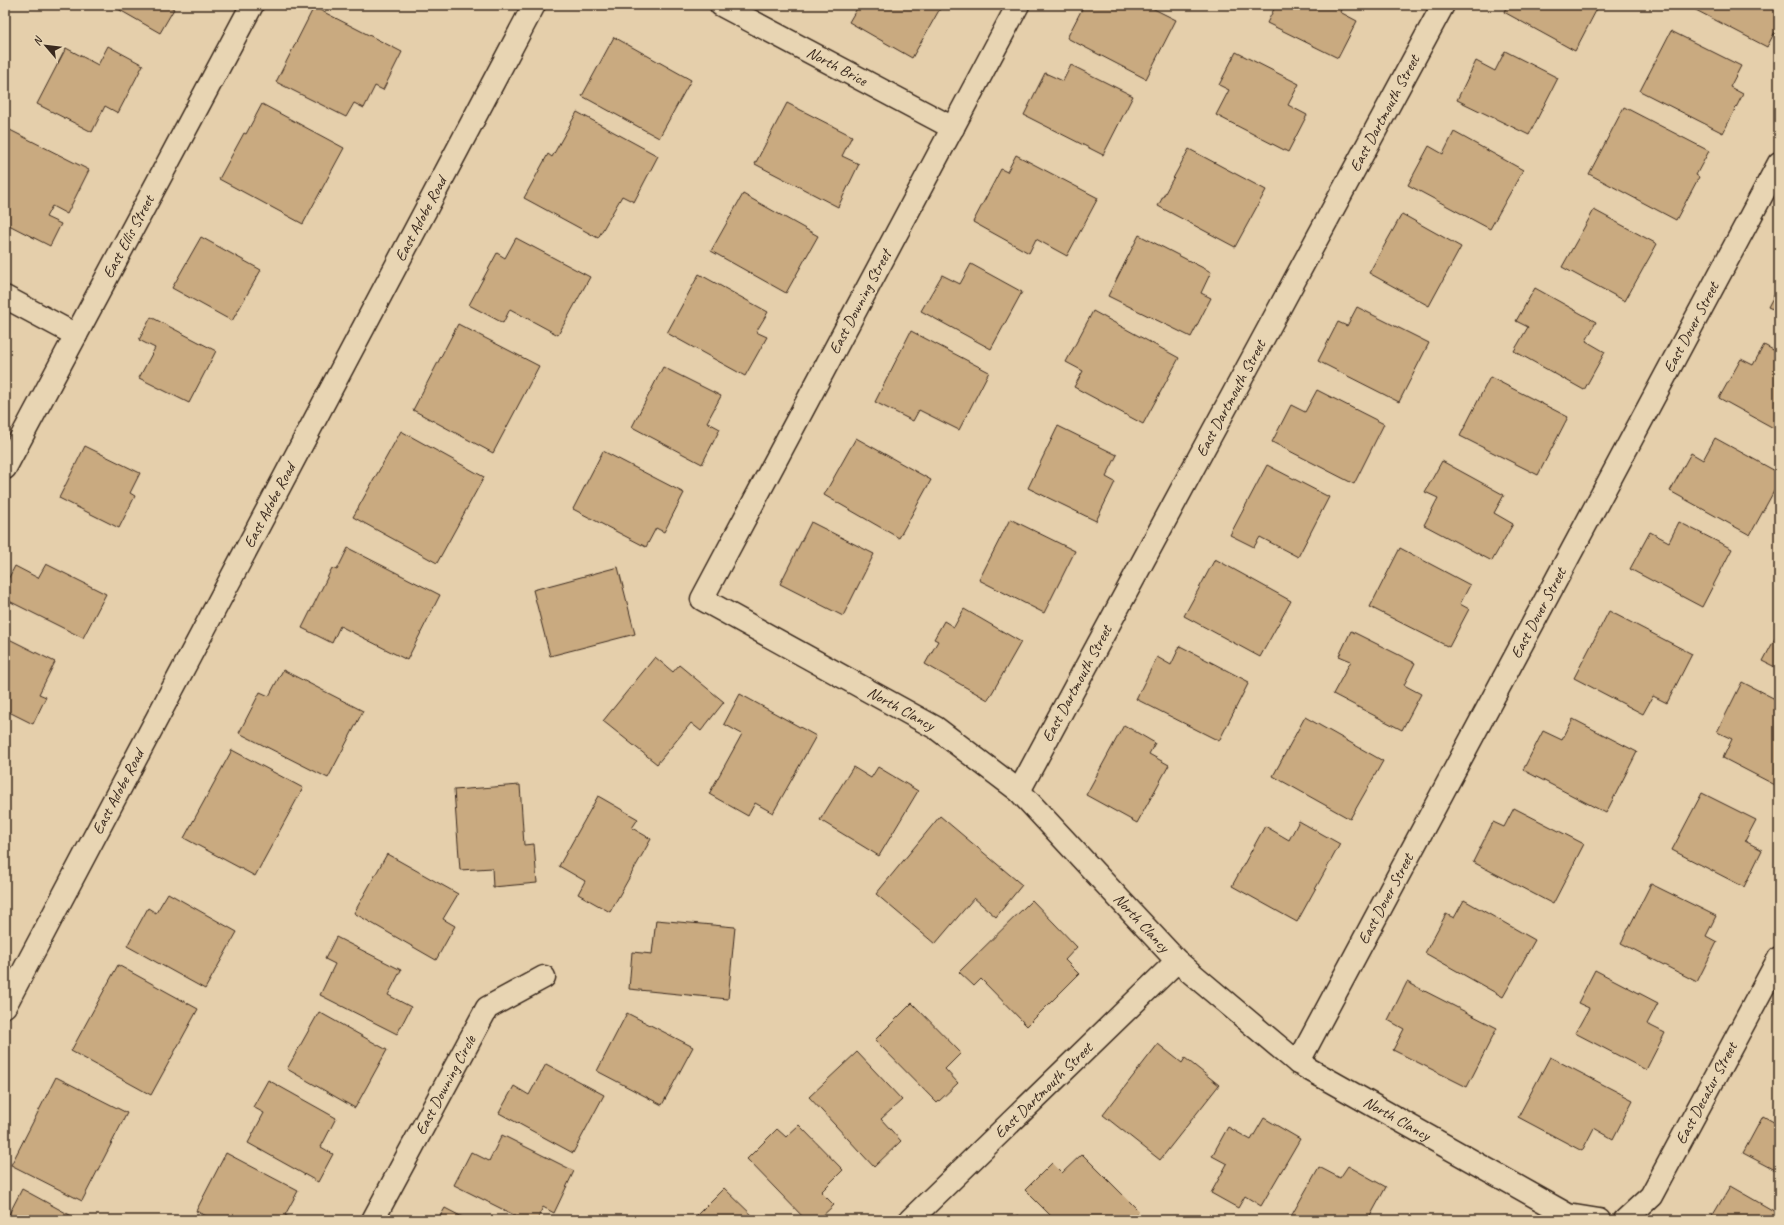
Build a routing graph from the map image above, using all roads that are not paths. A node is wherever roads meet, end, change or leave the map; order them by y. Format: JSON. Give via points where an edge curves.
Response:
{"nodes":[{"id":1,"x":252,"y":5,"type":"edge"},
{"id":2,"x":534,"y":5,"type":"edge"},
{"id":3,"x":721,"y":5,"type":"edge"},
{"id":4,"x":1018,"y":5,"type":"edge"},
{"id":5,"x":1443,"y":5,"type":"edge"},
{"id":6,"x":953,"y":128,"type":"junction"},
{"id":7,"x":1779,"y":163,"type":"edge"},
{"id":8,"x":5,"y":297,"type":"edge"},
{"id":9,"x":76,"y":334,"type":"junction"},
{"id":10,"x":5,"y":468,"type":"edge"},
{"id":11,"x":702,"y":599,"type":"joint"},
{"id":12,"x":1019,"y":792,"type":"junction"},
{"id":13,"x":1779,"y":958,"type":"edge"},
{"id":14,"x":1177,"y":961,"type":"junction"},
{"id":15,"x":544,"y":977,"type":"dead end"},
{"id":16,"x":5,"y":1006,"type":"edge"},
{"id":17,"x":1298,"y":1063,"type":"junction"},
{"id":18,"x":373,"y":1220,"type":"edge"},
{"id":19,"x":910,"y":1220,"type":"edge"},
{"id":20,"x":1599,"y":1220,"type":"edge"},
{"id":21,"x":1625,"y":1220,"type":"edge"}],
"edges":[{"from":1,"to":9,"type":"street","name":"East Ellis Street"},
{"from":2,"to":16,"type":"street","name":"East Adobe Road"},
{"from":3,"to":6,"type":"street","name":"North Brice"},
{"from":4,"to":6,"type":"street","name":"East Downing Street"},
{"from":5,"to":12,"type":"street","name":"East Dartmouth Street"},
{"from":6,"to":11,"type":"street","name":"East Downing Street"},
{"from":7,"to":17,"type":"street","name":"East Dover Street"},
{"from":8,"to":9,"type":"street"},
{"from":9,"to":10,"type":"street","name":"East Ellis Street"},
{"from":11,"to":12,"type":"street","name":"North Clancy","via":[[936,728]]},
{"from":12,"to":14,"type":"street","name":"North Clancy"},
{"from":13,"to":21,"type":"street","name":"East Decatur Street","via":[[1652,1196]]},
{"from":14,"to":17,"type":"street","name":"North Clancy"},
{"from":14,"to":19,"type":"street","name":"East Dartmouth Street"},
{"from":15,"to":18,"type":"street","name":"East Downing Circle","via":[[487,1008]]},
{"from":17,"to":20,"type":"street","name":"North Clancy","via":[[1568,1215]]}]}
